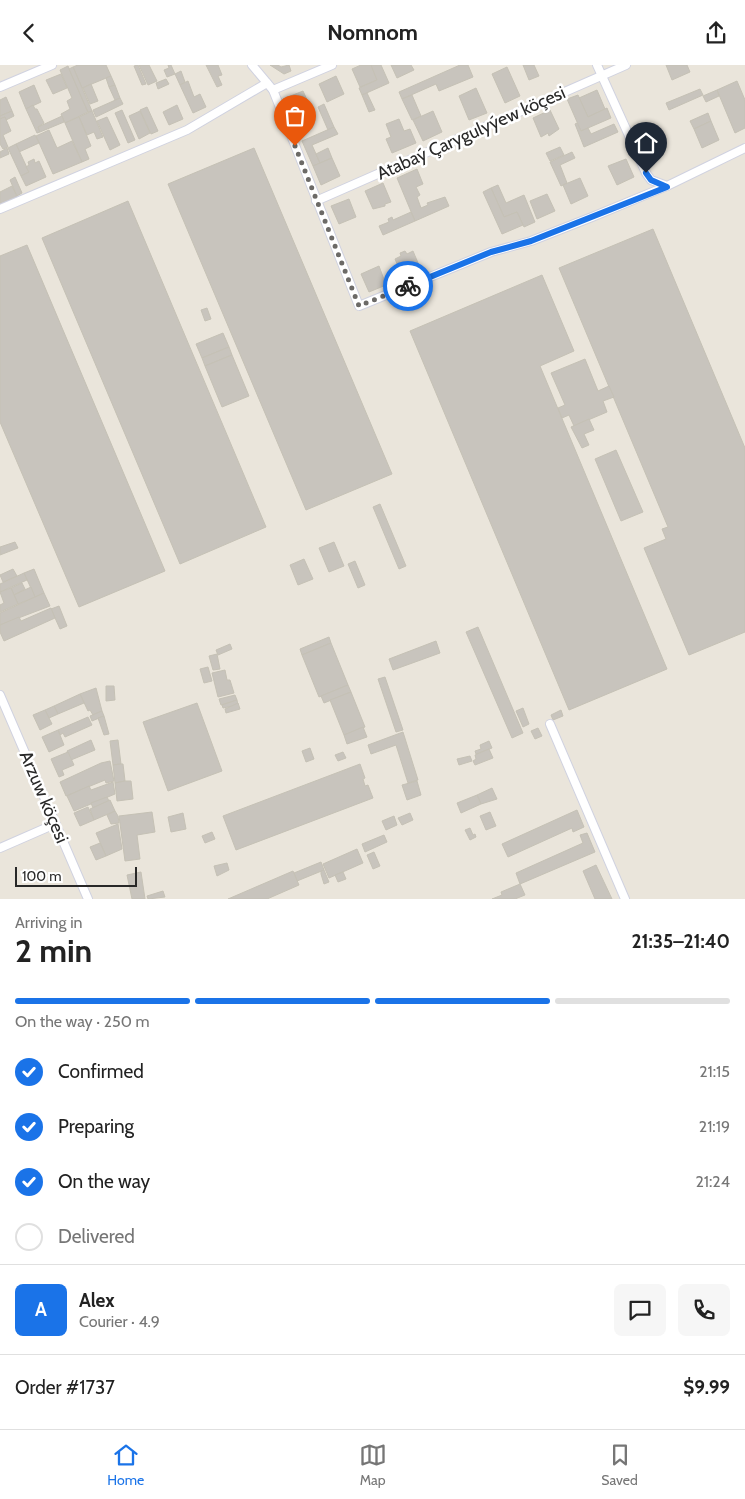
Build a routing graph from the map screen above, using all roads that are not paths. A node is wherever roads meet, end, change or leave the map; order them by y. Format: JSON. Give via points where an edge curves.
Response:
{"nodes":[{"id":1,"x":52,"y":65,"type":"edge"},
{"id":2,"x":252,"y":65,"type":"edge"},
{"id":3,"x":332,"y":65,"type":"edge"},
{"id":4,"x":597,"y":65,"type":"edge"},
{"id":5,"x":626,"y":65,"type":"edge"},
{"id":6,"x":602,"y":76,"type":"junction"},
{"id":7,"x":267,"y":83,"type":"junction"},
{"id":8,"x":0,"y":87,"type":"edge"},
{"id":9,"x":273,"y":90,"type":"junction"},
{"id":10,"x":745,"y":148,"type":"edge"},
{"id":11,"x":667,"y":187,"type":"junction"},
{"id":12,"x":316,"y":201,"type":"junction"},
{"id":13,"x":0,"y":209,"type":"edge"},
{"id":14,"x":0,"y":695,"type":"edge"},
{"id":15,"x":550,"y":724,"type":"dead end"},
{"id":16,"x":55,"y":824,"type":"junction"},
{"id":17,"x":0,"y":848,"type":"edge"},
{"id":18,"x":88,"y":899,"type":"edge"},
{"id":19,"x":625,"y":899,"type":"edge"}],
"edges":[{"from":1,"to":8,"type":"street"},
{"from":2,"to":7,"type":"street"},
{"from":3,"to":9,"type":"street"},
{"from":4,"to":6,"type":"street"},
{"from":5,"to":6,"type":"street","name":"Atabaý Çarygulyýew köçesi"},
{"from":6,"to":11,"type":"street","via":[[646,173],[651,180]]},
{"from":6,"to":12,"type":"street","name":"Atabaý Çarygulyýew köçesi"},
{"from":7,"to":9,"type":"street"},
{"from":7,"to":13,"type":"street","via":[[187,130]]},
{"from":9,"to":12,"type":"street"},
{"from":10,"to":11,"type":"street"},
{"from":11,"to":12,"type":"street","via":[[531,241],[491,252],[359,306]]},
{"from":14,"to":16,"type":"street","name":"Arzuw köçesi"},
{"from":15,"to":19,"type":"street"},
{"from":16,"to":17,"type":"street"},
{"from":16,"to":18,"type":"street","name":"Arzuw köçesi"}]}
